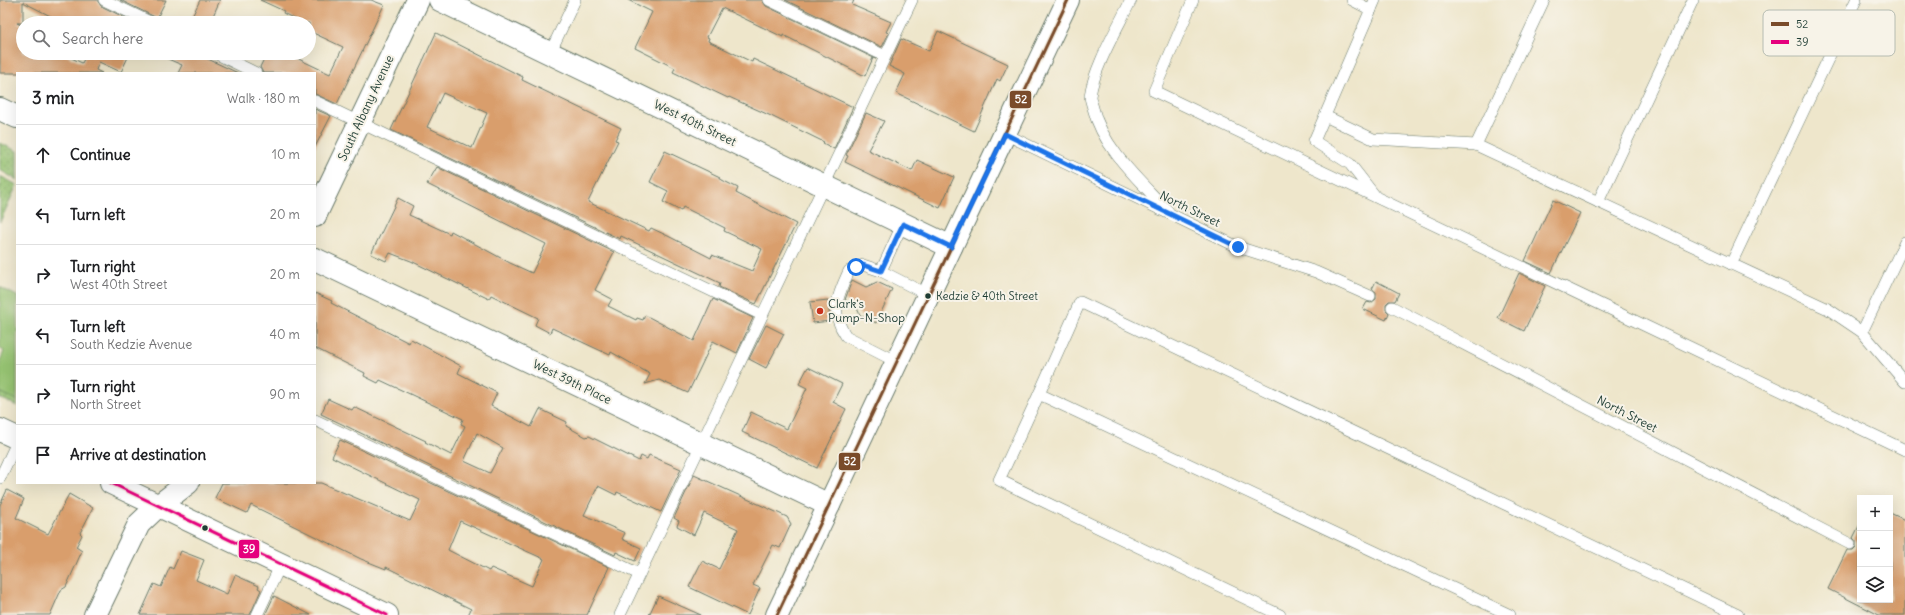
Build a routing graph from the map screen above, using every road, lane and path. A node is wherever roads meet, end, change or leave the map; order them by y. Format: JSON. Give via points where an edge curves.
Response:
{"nodes":[{"id":1,"x":104,"y":0,"type":"edge"},
{"id":2,"x":418,"y":0,"type":"edge"},
{"id":3,"x":440,"y":0,"type":"edge"},
{"id":4,"x":575,"y":0,"type":"edge"},
{"id":5,"x":769,"y":0,"type":"edge"},
{"id":6,"x":912,"y":0,"type":"edge"},
{"id":7,"x":1068,"y":0,"type":"edge"},
{"id":8,"x":1131,"y":0,"type":"edge"},
{"id":9,"x":1194,"y":0,"type":"edge"},
{"id":10,"x":1352,"y":0,"type":"edge"},
{"id":11,"x":1544,"y":0,"type":"edge"},
{"id":12,"x":1693,"y":0,"type":"edge"},
{"id":13,"x":1856,"y":0,"type":"edge"},
{"id":14,"x":1373,"y":5,"type":"edge"},
{"id":15,"x":1851,"y":10,"type":"edge"},
{"id":16,"x":137,"y":16,"type":"edge"},
{"id":17,"x":550,"y":53,"type":"junction"},
{"id":18,"x":885,"y":56,"type":"junction"},
{"id":19,"x":1829,"y":56,"type":"edge"},
{"id":20,"x":229,"y":60,"type":"edge"},
{"id":21,"x":254,"y":72,"type":"edge"},
{"id":22,"x":316,"y":101,"type":"edge"},
{"id":23,"x":0,"y":109,"type":"edge"},
{"id":24,"x":1325,"y":116,"type":"junction"},
{"id":25,"x":16,"y":117,"type":"edge"},
{"id":26,"x":360,"y":122,"type":"junction"},
{"id":27,"x":1005,"y":134,"type":"junction"},
{"id":28,"x":1476,"y":145,"type":"junction"},
{"id":29,"x":824,"y":185,"type":"junction"},
{"id":30,"x":1377,"y":198,"type":"junction"},
{"id":31,"x":1598,"y":202,"type":"junction"},
{"id":32,"x":316,"y":214,"type":"edge"},
{"id":33,"x":1173,"y":216,"type":"junction"},
{"id":34,"x":903,"y":224,"type":"junction"},
{"id":35,"x":1905,"y":242,"type":"edge"},
{"id":36,"x":951,"y":247,"type":"junction"},
{"id":37,"x":316,"y":259,"type":"edge"},
{"id":38,"x":1731,"y":264,"type":"junction"},
{"id":39,"x":881,"y":271,"type":"junction"},
{"id":40,"x":928,"y":295,"type":"junction"},
{"id":41,"x":1370,"y":296,"type":"dead end"},
{"id":42,"x":1392,"y":307,"type":"dead end"},
{"id":43,"x":762,"y":315,"type":"junction"},
{"id":44,"x":1862,"y":332,"type":"junction"},
{"id":45,"x":896,"y":362,"type":"junction"},
{"id":46,"x":1905,"y":382,"type":"edge"},
{"id":47,"x":1039,"y":394,"type":"junction"},
{"id":48,"x":316,"y":420,"type":"edge"},
{"id":49,"x":0,"y":430,"type":"edge"},
{"id":50,"x":16,"y":438,"type":"edge"},
{"id":51,"x":16,"y":444,"type":"edge"},
{"id":52,"x":701,"y":444,"type":"junction"},
{"id":53,"x":1905,"y":450,"type":"edge"},
{"id":54,"x":0,"y":478,"type":"edge"},
{"id":55,"x":113,"y":484,"type":"edge"},
{"id":56,"x":187,"y":484,"type":"edge"},
{"id":57,"x":829,"y":505,"type":"junction"},
{"id":58,"x":158,"y":506,"type":"junction"},
{"id":59,"x":1850,"y":544,"type":"dead end"},
{"id":60,"x":281,"y":564,"type":"junction"},
{"id":61,"x":639,"y":574,"type":"junction"},
{"id":62,"x":95,"y":615,"type":"edge"},
{"id":63,"x":257,"y":615,"type":"edge"},
{"id":64,"x":387,"y":615,"type":"edge"},
{"id":65,"x":620,"y":615,"type":"edge"},
{"id":66,"x":777,"y":615,"type":"edge"},
{"id":67,"x":1280,"y":615,"type":"edge"},
{"id":68,"x":1510,"y":615,"type":"edge"},
{"id":69,"x":1738,"y":615,"type":"edge"}],
"edges":[{"from":1,"to":16,"type":"lane"},
{"from":2,"to":26,"type":"street","name":"South Albany Avenue"},
{"from":3,"to":17,"type":"street","name":"West 40th Street"},
{"from":4,"to":17,"type":"lane"},
{"from":5,"to":18,"type":"lane"},
{"from":6,"to":18,"type":"lane"},
{"from":7,"to":27,"type":"street"},
{"from":8,"to":33,"type":"lane","via":[[1097,71],[1090,97],[1095,117],[1106,139],[1134,175]]},
{"from":9,"to":30,"type":"lane","via":[[1154,91]]},
{"from":10,"to":14,"type":"lane"},
{"from":11,"to":28,"type":"lane"},
{"from":12,"to":31,"type":"lane"},
{"from":13,"to":15,"type":"lane"},
{"from":14,"to":24,"type":"lane"},
{"from":17,"to":29,"type":"street","name":"West 40th Street"},
{"from":18,"to":29,"type":"lane"},
{"from":19,"to":38,"type":"lane"},
{"from":20,"to":21,"type":"lane"},
{"from":22,"to":26,"type":"lane"},
{"from":23,"to":25,"type":"street"},
{"from":24,"to":28,"type":"lane","via":[[1373,139]]},
{"from":24,"to":30,"type":"lane","via":[[1314,141],[1350,164]]},
{"from":26,"to":32,"type":"street","name":"South Albany Avenue"},
{"from":26,"to":43,"type":"lane"},
{"from":27,"to":33,"type":"lane","name":"North Street"},
{"from":27,"to":36,"type":"street"},
{"from":28,"to":31,"type":"lane"},
{"from":29,"to":34,"type":"street","name":"West 40th Street"},
{"from":29,"to":43,"type":"lane"},
{"from":30,"to":53,"type":"lane"},
{"from":31,"to":38,"type":"lane"},
{"from":33,"to":41,"type":"lane","name":"North Street","via":[[1238,247],[1316,272]]},
{"from":34,"to":36,"type":"street","name":"West 40th Street"},
{"from":34,"to":39,"type":"lane"},
{"from":35,"to":44,"type":"lane"},
{"from":36,"to":40,"type":"street"},
{"from":37,"to":52,"type":"street","name":"West 39th Place"},
{"from":38,"to":44,"type":"lane","via":[[1828,309]]},
{"from":39,"to":40,"type":"lane"},
{"from":39,"to":45,"type":"lane","via":[[863,265],[849,271],[837,296],[837,310],[846,336]]},
{"from":40,"to":45,"type":"street"},
{"from":42,"to":59,"type":"lane","name":"North Street"},
{"from":43,"to":52,"type":"lane"},
{"from":44,"to":46,"type":"lane"},
{"from":45,"to":57,"type":"street"},
{"from":47,"to":67,"type":"lane","via":[[999,480]]},
{"from":47,"to":68,"type":"lane"},
{"from":47,"to":69,"type":"lane","via":[[1080,302]]},
{"from":48,"to":61,"type":"lane"},
{"from":49,"to":50,"type":"street"},
{"from":51,"to":54,"type":"lane"},
{"from":52,"to":57,"type":"street","name":"West 39th Place"},
{"from":52,"to":61,"type":"lane"},
{"from":55,"to":58,"type":"street"},
{"from":56,"to":58,"type":"street"},
{"from":57,"to":66,"type":"street"},
{"from":58,"to":60,"type":"street"},
{"from":58,"to":62,"type":"street","via":[[139,524]]},
{"from":60,"to":63,"type":"lane"},
{"from":60,"to":64,"type":"street"},
{"from":61,"to":65,"type":"lane"}]}
